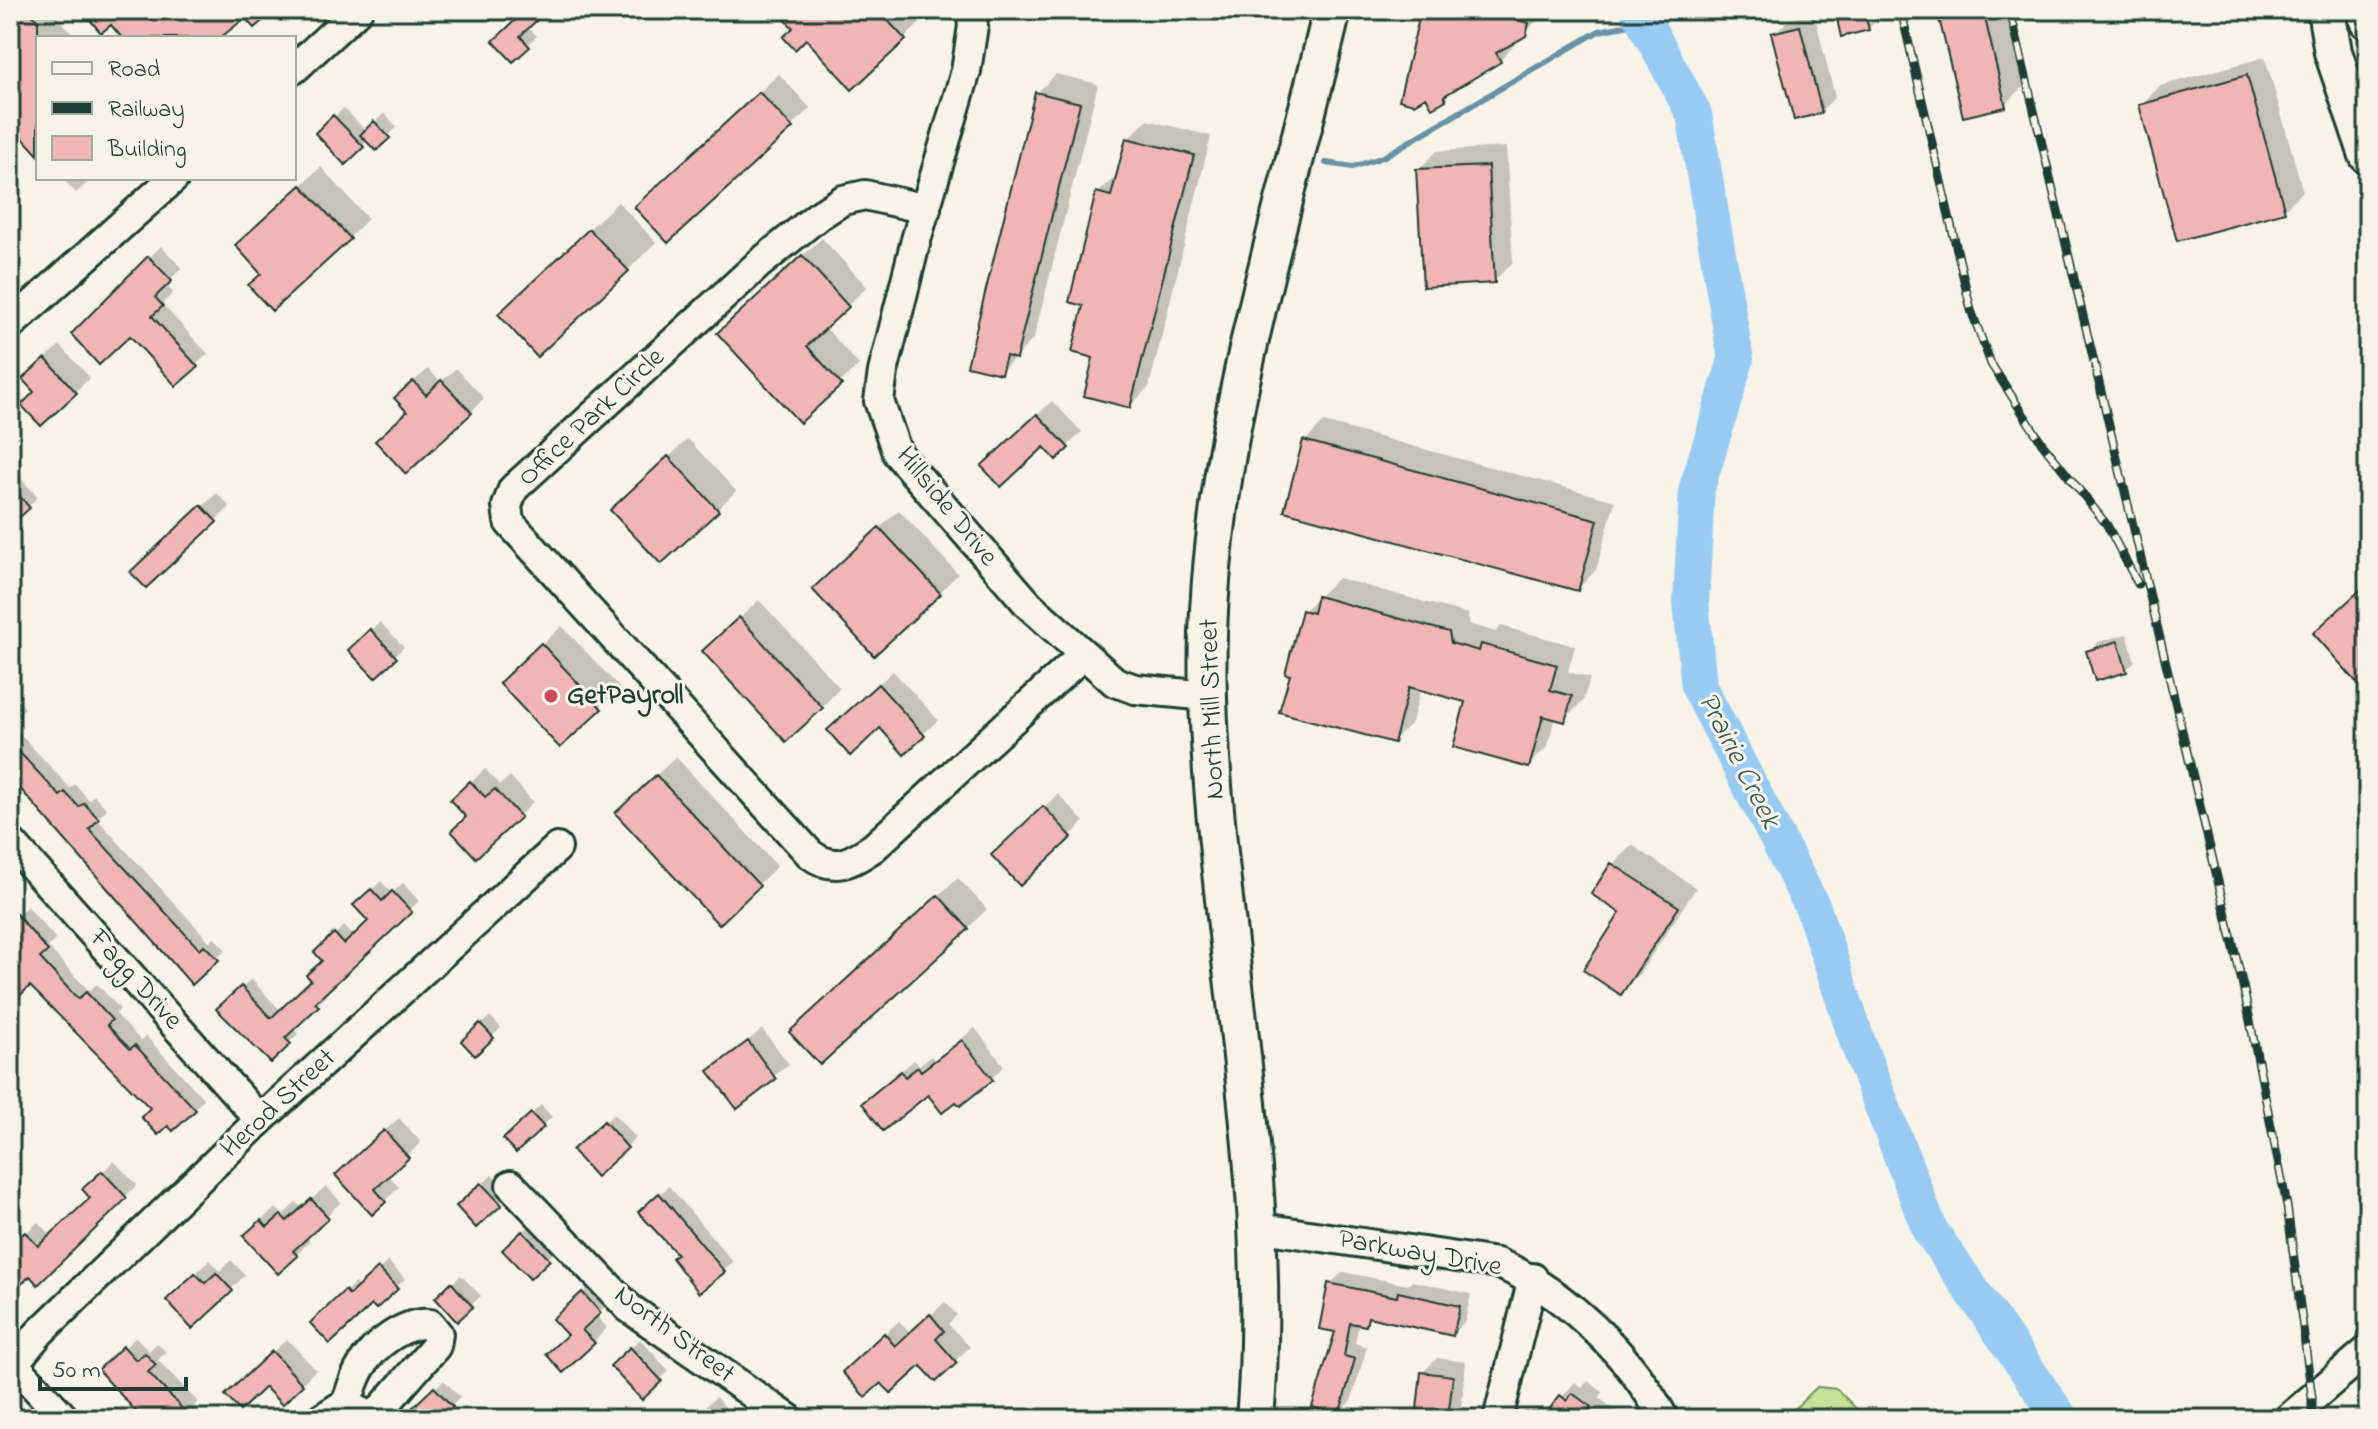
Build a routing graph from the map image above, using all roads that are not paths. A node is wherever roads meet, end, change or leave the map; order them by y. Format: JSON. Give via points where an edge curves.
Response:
{"nodes":[{"id":1,"x":358,"y":10,"type":"edge"},
{"id":2,"x":971,"y":10,"type":"edge"},
{"id":3,"x":1332,"y":10,"type":"edge"},
{"id":4,"x":2326,"y":10,"type":"edge"},
{"id":5,"x":2366,"y":10,"type":"edge"},
{"id":6,"x":2368,"y":20,"type":"edge"},
{"id":7,"x":296,"y":67,"type":"edge"},
{"id":8,"x":2368,"y":155,"type":"edge"},
{"id":9,"x":172,"y":180,"type":"edge"},
{"id":10,"x":926,"y":209,"type":"junction"},
{"id":11,"x":10,"y":325,"type":"edge"},
{"id":12,"x":1084,"y":654,"type":"junction"},
{"id":13,"x":1208,"y":696,"type":"junction"},
{"id":14,"x":10,"y":841,"type":"edge"},
{"id":15,"x":557,"y":848,"type":"dead end"},
{"id":16,"x":260,"y":1120,"type":"junction"},
{"id":17,"x":511,"y":1185,"type":"dead end"},
{"id":18,"x":1255,"y":1227,"type":"junction"},
{"id":19,"x":1533,"y":1278,"type":"junction"},
{"id":20,"x":2368,"y":1350,"type":"edge"},
{"id":21,"x":11,"y":1364,"type":"edge"},
{"id":22,"x":346,"y":1403,"type":"junction"},
{"id":23,"x":783,"y":1414,"type":"edge"},
{"id":24,"x":375,"y":1418,"type":"edge"},
{"id":25,"x":65,"y":1419,"type":"edge"},
{"id":26,"x":321,"y":1419,"type":"edge"},
{"id":27,"x":1255,"y":1419,"type":"edge"},
{"id":28,"x":1498,"y":1419,"type":"edge"},
{"id":29,"x":1664,"y":1419,"type":"edge"},
{"id":30,"x":2288,"y":1419,"type":"edge"}],
"edges":[{"from":1,"to":7,"type":"street"},
{"from":2,"to":10,"type":"street","name":"Hillside Drive","via":[[966,71]]},
{"from":3,"to":13,"type":"main road","name":"North Mill Street","via":[[1235,415],[1212,576]]},
{"from":4,"to":8,"type":"main road","via":[[2333,52]]},
{"from":5,"to":6,"type":"main road"},
{"from":9,"to":11,"type":"street"},
{"from":10,"to":12,"type":"street","name":"Hillside Drive","via":[[879,401],[897,453],[1029,605]]},
{"from":10,"to":12,"type":"street","name":"Office Park Circle","via":[[865,195],[843,200],[818,216],[515,487],[507,506],[509,522],[824,864],[846,865],[874,847]]},
{"from":12,"to":13,"type":"street","name":"Hillside Drive","via":[[1115,682],[1135,689]]},
{"from":13,"to":18,"type":"main road","name":"North Mill Street"},
{"from":14,"to":16,"type":"street","name":"Fagg Drive"},
{"from":15,"to":16,"type":"street","name":"Herod Street"},
{"from":16,"to":21,"type":"street","name":"Herod Street"},
{"from":17,"to":23,"type":"street","name":"North Street","via":[[629,1308]]},
{"from":18,"to":19,"type":"street","name":"Parkway Drive","via":[[1497,1263]]},
{"from":18,"to":27,"type":"main road","name":"North Mill Street","via":[[1261,1352]]},
{"from":19,"to":28,"type":"street"},
{"from":19,"to":29,"type":"street","name":"Parkway Drive","via":[[1575,1309],[1611,1347]]},
{"from":20,"to":30,"type":"street"},
{"from":21,"to":25,"type":"street"},
{"from":22,"to":24,"type":"street"},
{"from":22,"to":24,"type":"street","via":[[371,1353],[416,1322],[430,1324],[438,1334],[436,1346]]},
{"from":22,"to":26,"type":"street"}]}
